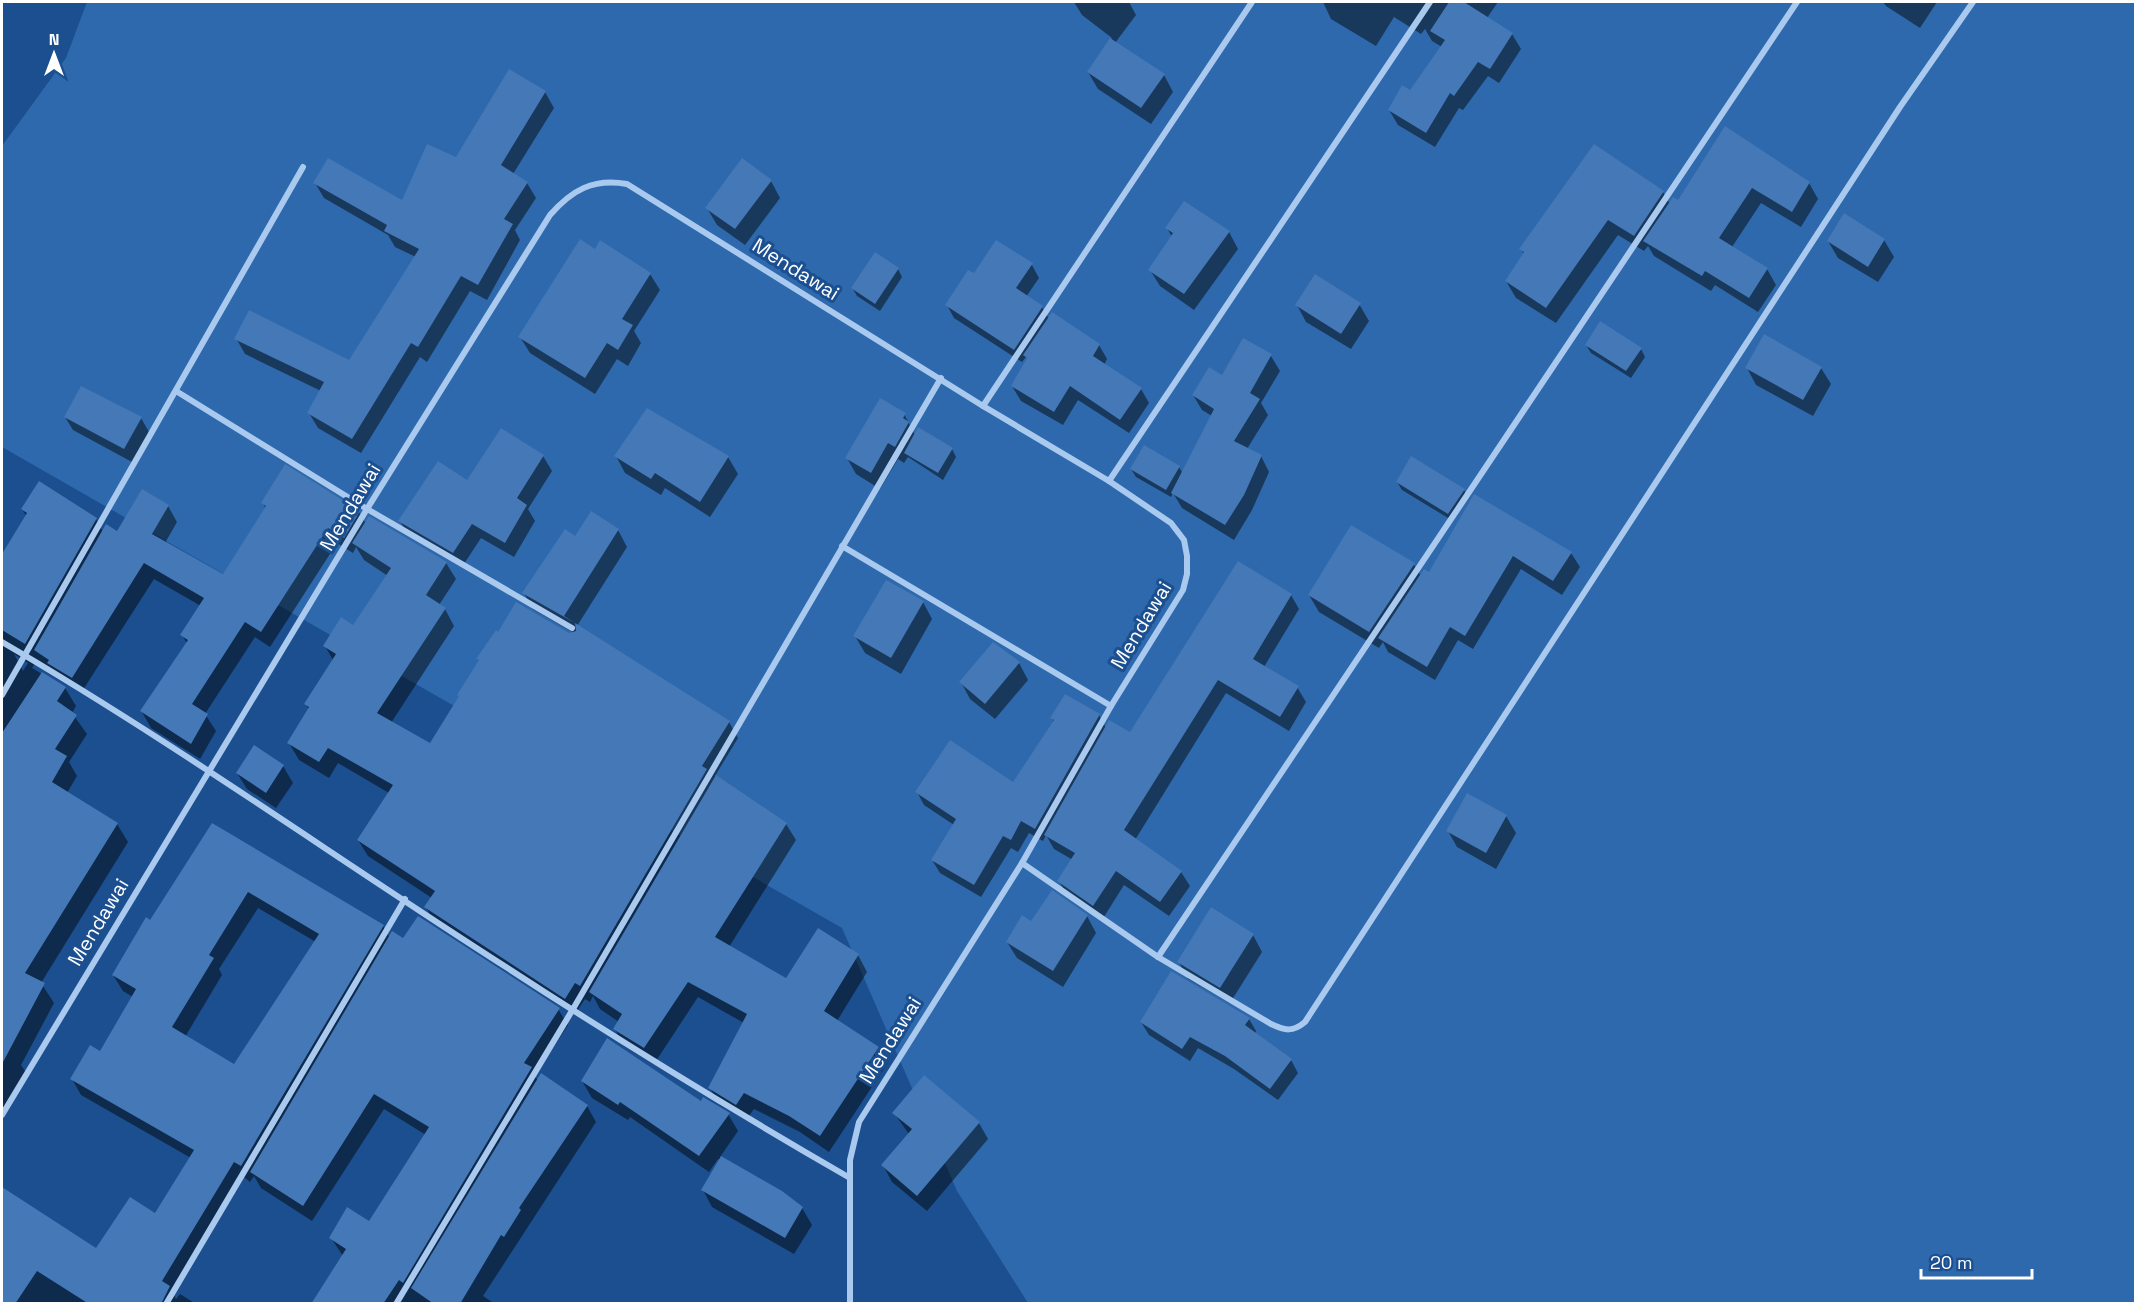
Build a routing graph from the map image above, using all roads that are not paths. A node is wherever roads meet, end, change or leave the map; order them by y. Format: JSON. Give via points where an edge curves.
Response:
{"nodes":[{"id":1,"x":1252,"y":2,"type":"edge"},
{"id":2,"x":1430,"y":2,"type":"edge"},
{"id":3,"x":1797,"y":2,"type":"edge"},
{"id":4,"x":1973,"y":2,"type":"edge"},
{"id":5,"x":303,"y":167,"type":"dead end"},
{"id":6,"x":940,"y":378,"type":"junction"},
{"id":7,"x":176,"y":391,"type":"junction"},
{"id":8,"x":983,"y":406,"type":"junction"},
{"id":9,"x":1109,"y":481,"type":"junction"},
{"id":10,"x":367,"y":509,"type":"junction"},
{"id":11,"x":842,"y":546,"type":"junction"},
{"id":12,"x":572,"y":628,"type":"dead end"},
{"id":13,"x":2,"y":642,"type":"edge"},
{"id":14,"x":24,"y":655,"type":"junction"},
{"id":15,"x":2,"y":695,"type":"edge"},
{"id":16,"x":1111,"y":706,"type":"junction"},
{"id":17,"x":210,"y":771,"type":"junction"},
{"id":18,"x":1022,"y":863,"type":"junction"},
{"id":19,"x":405,"y":899,"type":"junction"},
{"id":20,"x":1158,"y":957,"type":"junction"},
{"id":21,"x":573,"y":1009,"type":"junction"},
{"id":22,"x":2,"y":1115,"type":"edge"},
{"id":23,"x":850,"y":1178,"type":"junction"},
{"id":24,"x":166,"y":1304,"type":"edge"},
{"id":25,"x":396,"y":1304,"type":"edge"},
{"id":26,"x":850,"y":1304,"type":"edge"}],
"edges":[{"from":1,"to":8,"type":"street"},
{"from":2,"to":9,"type":"street"},
{"from":3,"to":20,"type":"street"},
{"from":4,"to":20,"type":"street","via":[[1894,117],[1305,1022],[1284,1031]]},
{"from":5,"to":7,"type":"street"},
{"from":6,"to":8,"type":"street","name":"Mendawai"},
{"from":6,"to":10,"type":"street","name":"Mendawai","via":[[627,184],[594,183],[574,191],[550,215]]},
{"from":6,"to":11,"type":"street"},
{"from":7,"to":10,"type":"street"},
{"from":7,"to":14,"type":"street"},
{"from":8,"to":9,"type":"street","name":"Mendawai"},
{"from":9,"to":16,"type":"street","name":"Mendawai","via":[[1171,524],[1184,540],[1187,556],[1182,590]]},
{"from":10,"to":12,"type":"street"},
{"from":10,"to":17,"type":"street","name":"Mendawai"},
{"from":11,"to":16,"type":"street"},
{"from":11,"to":21,"type":"street"},
{"from":13,"to":14,"type":"street"},
{"from":14,"to":15,"type":"street"},
{"from":14,"to":17,"type":"street"},
{"from":16,"to":18,"type":"street","name":"Mendawai"},
{"from":17,"to":19,"type":"street"},
{"from":17,"to":22,"type":"street","name":"Mendawai"},
{"from":18,"to":20,"type":"street"},
{"from":18,"to":23,"type":"street","name":"Mendawai","via":[[866,1108],[853,1139]]},
{"from":19,"to":21,"type":"street"},
{"from":19,"to":24,"type":"street"},
{"from":21,"to":23,"type":"street"},
{"from":21,"to":25,"type":"street"},
{"from":23,"to":26,"type":"street","name":"Mendawai"}]}
